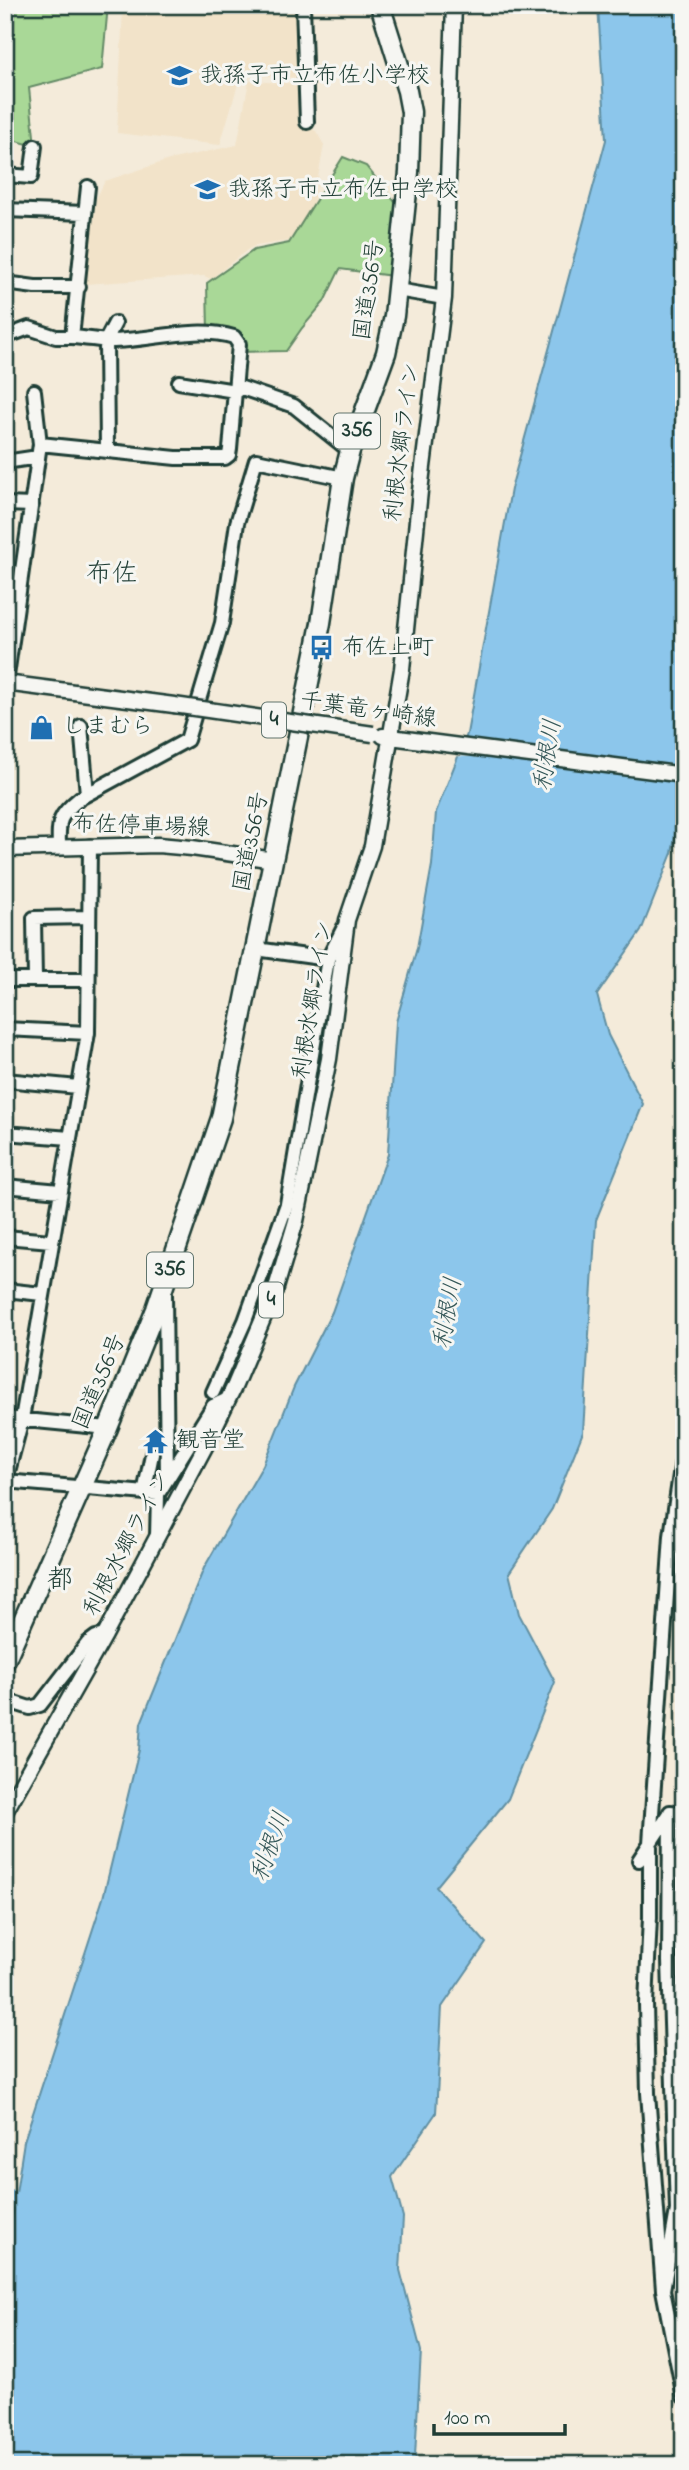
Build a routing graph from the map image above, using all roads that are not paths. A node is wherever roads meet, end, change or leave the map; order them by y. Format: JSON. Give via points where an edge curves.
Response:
{"nodes":[{"id":1,"x":303,"y":5,"type":"edge"},
{"id":2,"x":380,"y":5,"type":"edge"},
{"id":3,"x":454,"y":5,"type":"edge"},
{"id":4,"x":307,"y":122,"type":"dead end"},
{"id":5,"x":35,"y":146,"type":"dead end"},
{"id":6,"x":5,"y":175,"type":"edge"},
{"id":7,"x":88,"y":187,"type":"dead end"},
{"id":8,"x":5,"y":210,"type":"edge"},
{"id":9,"x":85,"y":213,"type":"junction"},
{"id":10,"x":5,"y":283,"type":"edge"},
{"id":11,"x":79,"y":288,"type":"junction"},
{"id":12,"x":397,"y":290,"type":"junction"},
{"id":13,"x":444,"y":298,"type":"junction"},
{"id":14,"x":115,"y":323,"type":"dead end"},
{"id":15,"x":5,"y":337,"type":"edge"},
{"id":16,"x":72,"y":337,"type":"junction"},
{"id":17,"x":106,"y":340,"type":"junction"},
{"id":18,"x":179,"y":382,"type":"dead end"},
{"id":19,"x":235,"y":388,"type":"junction"},
{"id":20,"x":34,"y":391,"type":"dead end"},
{"id":21,"x":39,"y":450,"type":"junction"},
{"id":22,"x":107,"y":451,"type":"junction"},
{"id":23,"x":350,"y":451,"type":"junction"},
{"id":24,"x":5,"y":462,"type":"edge"},
{"id":25,"x":343,"y":478,"type":"junction"},
{"id":26,"x":5,"y":504,"type":"edge"},
{"id":27,"x":32,"y":505,"type":"junction"},
{"id":28,"x":6,"y":683,"type":"edge"},
{"id":29,"x":5,"y":690,"type":"edge"},
{"id":30,"x":81,"y":726,"type":"dead end"},
{"id":31,"x":396,"y":738,"type":"junction"},
{"id":32,"x":684,"y":775,"type":"edge"},
{"id":33,"x":88,"y":794,"type":"junction"},
{"id":34,"x":90,"y":846,"type":"junction"},
{"id":35,"x":60,"y":847,"type":"junction"},
{"id":36,"x":5,"y":849,"type":"edge"},
{"id":37,"x":274,"y":860,"type":"junction"},
{"id":38,"x":88,"y":917,"type":"junction"},
{"id":39,"x":347,"y":920,"type":"junction"},
{"id":40,"x":256,"y":949,"type":"junction"},
{"id":41,"x":328,"y":959,"type":"junction"},
{"id":42,"x":5,"y":980,"type":"edge"},
{"id":43,"x":35,"y":980,"type":"junction"},
{"id":44,"x":87,"y":980,"type":"junction"},
{"id":45,"x":340,"y":986,"type":"junction"},
{"id":46,"x":5,"y":1029,"type":"edge"},
{"id":47,"x":88,"y":1033,"type":"junction"},
{"id":48,"x":5,"y":1080,"type":"edge"},
{"id":49,"x":78,"y":1087,"type":"junction"},
{"id":50,"x":5,"y":1132,"type":"edge"},
{"id":51,"x":70,"y":1138,"type":"junction"},
{"id":52,"x":5,"y":1186,"type":"edge"},
{"id":53,"x":61,"y":1191,"type":"junction"},
{"id":54,"x":5,"y":1237,"type":"edge"},
{"id":55,"x":51,"y":1241,"type":"junction"},
{"id":56,"x":165,"y":1286,"type":"junction"},
{"id":57,"x":5,"y":1290,"type":"edge"},
{"id":58,"x":42,"y":1294,"type":"junction"},
{"id":59,"x":213,"y":1392,"type":"dead end"},
{"id":60,"x":228,"y":1399,"type":"junction"},
{"id":61,"x":5,"y":1418,"type":"edge"},
{"id":62,"x":22,"y":1419,"type":"junction"},
{"id":63,"x":108,"y":1428,"type":"junction"},
{"id":64,"x":684,"y":1447,"type":"edge"},
{"id":65,"x":152,"y":1454,"type":"dead end"},
{"id":66,"x":167,"y":1479,"type":"junction"},
{"id":67,"x":5,"y":1482,"type":"edge"},
{"id":68,"x":80,"y":1489,"type":"junction"},
{"id":69,"x":144,"y":1493,"type":"junction"},
{"id":70,"x":158,"y":1494,"type":"junction"},
{"id":71,"x":157,"y":1537,"type":"junction"},
{"id":72,"x":105,"y":1635,"type":"junction"},
{"id":73,"x":5,"y":1661,"type":"edge"},
{"id":74,"x":5,"y":1700,"type":"edge"},
{"id":75,"x":5,"y":1812,"type":"edge"},
{"id":76,"x":670,"y":1812,"type":"junction"},
{"id":77,"x":684,"y":1813,"type":"edge"},
{"id":78,"x":650,"y":1843,"type":"junction"},
{"id":79,"x":639,"y":1860,"type":"dead end"},
{"id":80,"x":663,"y":2290,"type":"junction"},
{"id":81,"x":684,"y":2397,"type":"edge"}],
"edges":[{"from":1,"to":4,"type":"street"},
{"from":2,"to":12,"type":"highway","name":"国道356号","number":"356","via":[[411,112]]},
{"from":3,"to":13,"type":"main road","name":"利根水郷ライン"},
{"from":5,"to":6,"type":"street","via":[[31,177]]},
{"from":7,"to":9,"type":"street"},
{"from":8,"to":9,"type":"street"},
{"from":9,"to":11,"type":"street"},
{"from":10,"to":11,"type":"street"},
{"from":11,"to":16,"type":"street"},
{"from":12,"to":13,"type":"street"},
{"from":12,"to":23,"type":"highway","name":"国道356号","number":"356","via":[[386,353]]},
{"from":13,"to":31,"type":"main road","name":"利根水郷ライン"},
{"from":14,"to":17,"type":"street"},
{"from":15,"to":16,"type":"street","via":[[29,328]]},
{"from":16,"to":17,"type":"street"},
{"from":17,"to":19,"type":"street","via":[[191,333],[234,337],[239,344]]},
{"from":17,"to":22,"type":"street"},
{"from":18,"to":19,"type":"street"},
{"from":19,"to":22,"type":"street","via":[[230,449],[225,458]]},
{"from":19,"to":23,"type":"street","via":[[293,406]]},
{"from":20,"to":21,"type":"street"},
{"from":21,"to":22,"type":"street"},
{"from":21,"to":24,"type":"street"},
{"from":21,"to":27,"type":"street"},
{"from":23,"to":25,"type":"highway","name":"国道356号","number":"356"},
{"from":25,"to":33,"type":"street","via":[[256,460],[237,523],[222,623],[187,740]]},
{"from":25,"to":37,"type":"highway","name":"国道356号","number":"356","via":[[321,622]]},
{"from":26,"to":27,"type":"street"},
{"from":27,"to":28,"type":"street"},
{"from":28,"to":29,"type":"street"},
{"from":28,"to":31,"type":"main road","name":"千葉竜ヶ崎線","number":"4","bridge":true},
{"from":30,"to":33,"type":"street"},
{"from":31,"to":32,"type":"main road","name":"千葉竜ヶ崎線","number":"4"},
{"from":31,"to":39,"type":"main road","name":"利根水郷ライン","number":"4","via":[[372,846]]},
{"from":33,"to":35,"type":"street","via":[[60,817]]},
{"from":34,"to":35,"type":"main road","name":"布佐停車場線"},
{"from":34,"to":37,"type":"main road","name":"布佐停車場線","via":[[192,848]]},
{"from":34,"to":38,"type":"street"},
{"from":35,"to":36,"type":"main road","name":"布佐停車場線"},
{"from":37,"to":40,"type":"highway","name":"国道356号","number":"356"},
{"from":38,"to":43,"type":"street","via":[[34,918]]},
{"from":38,"to":44,"type":"street"},
{"from":39,"to":41,"type":"street"},
{"from":39,"to":45,"type":"main road","name":"利根水郷ライン","number":"4"},
{"from":40,"to":41,"type":"street"},
{"from":40,"to":56,"type":"highway","name":"国道356号","number":"356","via":[[221,1118]]},
{"from":41,"to":45,"type":"street"},
{"from":41,"to":59,"type":"street","via":[[287,1204],[245,1321]]},
{"from":42,"to":43,"type":"street"},
{"from":43,"to":44,"type":"street"},
{"from":44,"to":47,"type":"street"},
{"from":45,"to":60,"type":"main road","name":"利根水郷ライン","number":"4","via":[[296,1221],[276,1288]]},
{"from":46,"to":47,"type":"street"},
{"from":47,"to":49,"type":"street"},
{"from":48,"to":49,"type":"street"},
{"from":49,"to":51,"type":"street"},
{"from":50,"to":51,"type":"street"},
{"from":51,"to":53,"type":"street"},
{"from":52,"to":53,"type":"street"},
{"from":53,"to":55,"type":"street"},
{"from":54,"to":55,"type":"street"},
{"from":55,"to":58,"type":"street"},
{"from":56,"to":63,"type":"highway","name":"国道356号","number":"356"},
{"from":56,"to":66,"type":"street"},
{"from":57,"to":58,"type":"street"},
{"from":58,"to":62,"type":"street"},
{"from":60,"to":66,"type":"street","via":[[213,1406]]},
{"from":60,"to":71,"type":"main road","name":"利根水郷ライン","number":"4"},
{"from":61,"to":62,"type":"street"},
{"from":62,"to":63,"type":"street"},
{"from":62,"to":67,"type":"street"},
{"from":63,"to":68,"type":"highway","name":"国道356号","number":"356"},
{"from":64,"to":78,"type":"street","via":[[670,1548]]},
{"from":65,"to":69,"type":"street"},
{"from":66,"to":70,"type":"street"},
{"from":67,"to":68,"type":"street"},
{"from":68,"to":69,"type":"street"},
{"from":68,"to":73,"type":"highway","name":"国道356号","number":"356"},
{"from":69,"to":70,"type":"street"},
{"from":70,"to":71,"type":"street"},
{"from":71,"to":72,"type":"main road","name":"利根水郷ライン","number":"4"},
{"from":72,"to":74,"type":"street","via":[[88,1643],[40,1705],[30,1708]]},
{"from":72,"to":75,"type":"main road","name":"利根水郷ライン","number":"4"},
{"from":76,"to":77,"type":"street"},
{"from":76,"to":78,"type":"street"},
{"from":76,"to":80,"type":"street","via":[[669,1961],[677,2210]]},
{"from":78,"to":79,"type":"street"},
{"from":78,"to":80,"type":"street","via":[[648,2093]]},
{"from":80,"to":81,"type":"street"}]}
